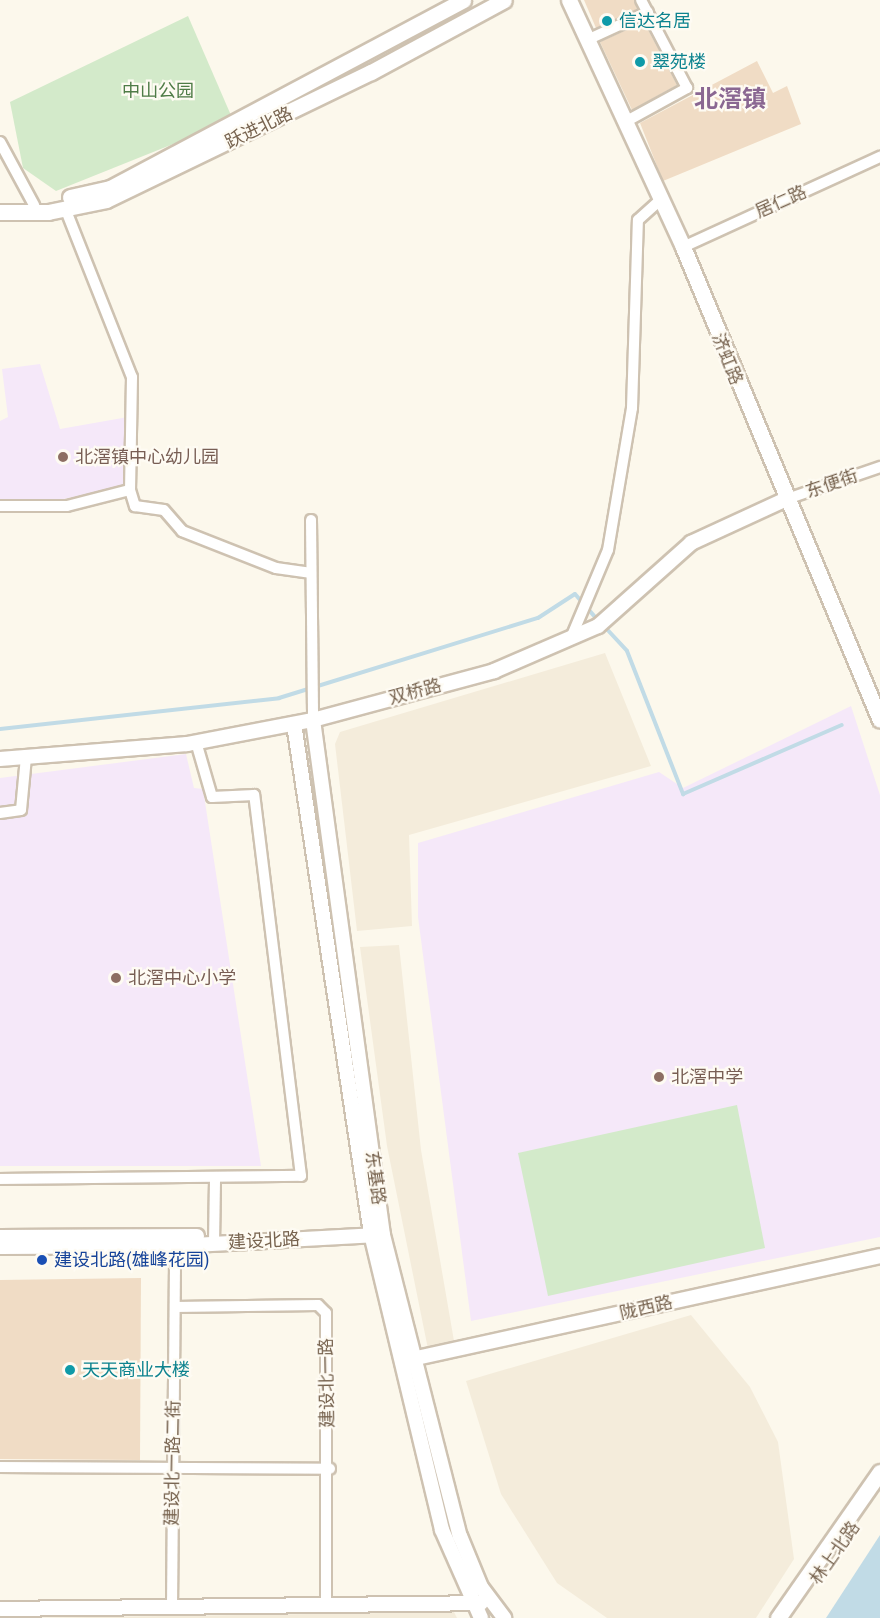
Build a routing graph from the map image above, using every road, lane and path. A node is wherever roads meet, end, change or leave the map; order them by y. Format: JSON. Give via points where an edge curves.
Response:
{"nodes":[{"id":1,"x":463,"y":0,"type":"edge"},
{"id":2,"x":504,"y":0,"type":"edge"},
{"id":3,"x":568,"y":0,"type":"edge"},
{"id":4,"x":641,"y":0,"type":"edge"},
{"id":5,"x":648,"y":12,"type":"junction"},
{"id":6,"x":587,"y":40,"type":"junction"},
{"id":7,"x":625,"y":122,"type":"junction"},
{"id":8,"x":0,"y":142,"type":"edge"},
{"id":9,"x":880,"y":158,"type":"edge"},
{"id":10,"x":661,"y":199,"type":"junction"},
{"id":11,"x":0,"y":203,"type":"edge"},
{"id":12,"x":34,"y":205,"type":"junction"},
{"id":13,"x":65,"y":208,"type":"junction"},
{"id":14,"x":0,"y":213,"type":"edge"},
{"id":15,"x":683,"y":247,"type":"junction"},
{"id":16,"x":880,"y":467,"type":"edge"},
{"id":17,"x":130,"y":490,"type":"junction"},
{"id":18,"x":784,"y":500,"type":"junction"},
{"id":19,"x":0,"y":506,"type":"edge"},
{"id":20,"x":311,"y":520,"type":"dead end"},
{"id":21,"x":310,"y":573,"type":"junction"},
{"id":22,"x":571,"y":638,"type":"junction"},
{"id":23,"x":313,"y":720,"type":"junction"},
{"id":24,"x":880,"y":720,"type":"edge"},
{"id":25,"x":294,"y":724,"type":"junction"},
{"id":26,"x":196,"y":742,"type":"junction"},
{"id":27,"x":26,"y":757,"type":"junction"},
{"id":28,"x":0,"y":759,"type":"edge"},
{"id":29,"x":0,"y":813,"type":"edge"},
{"id":30,"x":215,"y":1178,"type":"junction"},
{"id":31,"x":0,"y":1179,"type":"edge"},
{"id":32,"x":376,"y":1230,"type":"junction"},
{"id":33,"x":0,"y":1237,"type":"edge"},
{"id":34,"x":214,"y":1240,"type":"junction"},
{"id":35,"x":175,"y":1246,"type":"junction"},
{"id":36,"x":0,"y":1247,"type":"edge"},
{"id":37,"x":880,"y":1256,"type":"edge"},
{"id":38,"x":175,"y":1307,"type":"junction"},
{"id":39,"x":412,"y":1359,"type":"junction"},
{"id":40,"x":0,"y":1467,"type":"edge"},
{"id":41,"x":330,"y":1468,"type":"junction"},
{"id":42,"x":173,"y":1469,"type":"junction"},
{"id":43,"x":880,"y":1472,"type":"edge"},
{"id":44,"x":880,"y":1487,"type":"edge"},
{"id":45,"x":473,"y":1603,"type":"junction"},
{"id":46,"x":494,"y":1604,"type":"junction"},
{"id":47,"x":326,"y":1606,"type":"junction"},
{"id":48,"x":172,"y":1608,"type":"junction"},
{"id":49,"x":0,"y":1609,"type":"edge"},
{"id":50,"x":481,"y":1618,"type":"edge"},
{"id":51,"x":504,"y":1618,"type":"edge"},
{"id":52,"x":778,"y":1618,"type":"edge"},
{"id":53,"x":789,"y":1618,"type":"edge"}],
"edges":[{"from":1,"to":12,"type":"main road","name":"跃进北路","via":[[110,188]]},
{"from":2,"to":13,"type":"main road","name":"跃进北路","via":[[202,157],[106,200]]},
{"from":3,"to":6,"type":"main road","name":"济虹路"},
{"from":4,"to":5,"type":"street"},
{"from":5,"to":6,"type":"street"},
{"from":5,"to":7,"type":"street","via":[[687,88]]},
{"from":6,"to":7,"type":"main road","name":"济虹路"},
{"from":7,"to":10,"type":"main road","name":"济虹路"},
{"from":8,"to":12,"type":"street"},
{"from":9,"to":15,"type":"street","name":"居仁路"},
{"from":10,"to":15,"type":"main road","name":"济虹路"},
{"from":10,"to":22,"type":"street","via":[[638,220],[632,408],[608,550]]},
{"from":11,"to":12,"type":"main road","name":"跃进北路"},
{"from":13,"to":14,"type":"main road","name":"跃进北路"},
{"from":13,"to":17,"type":"street","via":[[132,377]]},
{"from":15,"to":18,"type":"main road","name":"济虹路"},
{"from":16,"to":18,"type":"street","name":"东便街"},
{"from":17,"to":19,"type":"street","via":[[67,506]]},
{"from":17,"to":21,"type":"street","via":[[135,506],[164,510],[183,531],[276,568]]},
{"from":18,"to":22,"type":"street","name":"双桥路","via":[[691,543],[598,627]]},
{"from":18,"to":24,"type":"main road","name":"济虹路"},
{"from":20,"to":21,"type":"street"},
{"from":21,"to":23,"type":"street"},
{"from":22,"to":23,"type":"street","name":"双桥路","via":[[494,671]]},
{"from":23,"to":25,"type":"street","name":"双桥路"},
{"from":23,"to":32,"type":"street","name":"东基路"},
{"from":25,"to":26,"type":"street","name":"双桥路"},
{"from":25,"to":32,"type":"street","name":"东基路"},
{"from":26,"to":27,"type":"street","name":"双桥路"},
{"from":26,"to":30,"type":"street","via":[[212,797],[254,795],[301,1176]]},
{"from":27,"to":28,"type":"street","name":"双桥路"},
{"from":27,"to":29,"type":"street","via":[[21,810]]},
{"from":30,"to":31,"type":"street"},
{"from":30,"to":34,"type":"street"},
{"from":32,"to":34,"type":"street","name":"建设北路"},
{"from":32,"to":39,"type":"street","name":"东基路"},
{"from":32,"to":45,"type":"street","name":"东基路","via":[[442,1530]]},
{"from":33,"to":34,"type":"street","name":"建设北路"},
{"from":34,"to":35,"type":"street","name":"建设北路"},
{"from":35,"to":36,"type":"street","name":"建设北路"},
{"from":35,"to":38,"type":"street","name":"建设北一路二街"},
{"from":37,"to":39,"type":"street","name":"陇西路"},
{"from":38,"to":41,"type":"street","name":"建设北一路","via":[[318,1305],[326,1313]]},
{"from":38,"to":42,"type":"street","name":"建设北一路二街"},
{"from":39,"to":46,"type":"street","name":"东基路","via":[[460,1536]]},
{"from":40,"to":42,"type":"street"},
{"from":41,"to":42,"type":"street"},
{"from":41,"to":47,"type":"street","name":"建设北一路"},
{"from":42,"to":48,"type":"street","name":"建设北一路二街"},
{"from":43,"to":52,"type":"main road"},
{"from":44,"to":53,"type":"main road","name":"林上北路"},
{"from":45,"to":46,"type":"street"},
{"from":45,"to":47,"type":"street"},
{"from":45,"to":50,"type":"street","name":"东基路"},
{"from":46,"to":51,"type":"street","name":"东基路"},
{"from":47,"to":48,"type":"street"},
{"from":48,"to":49,"type":"street"}]}
